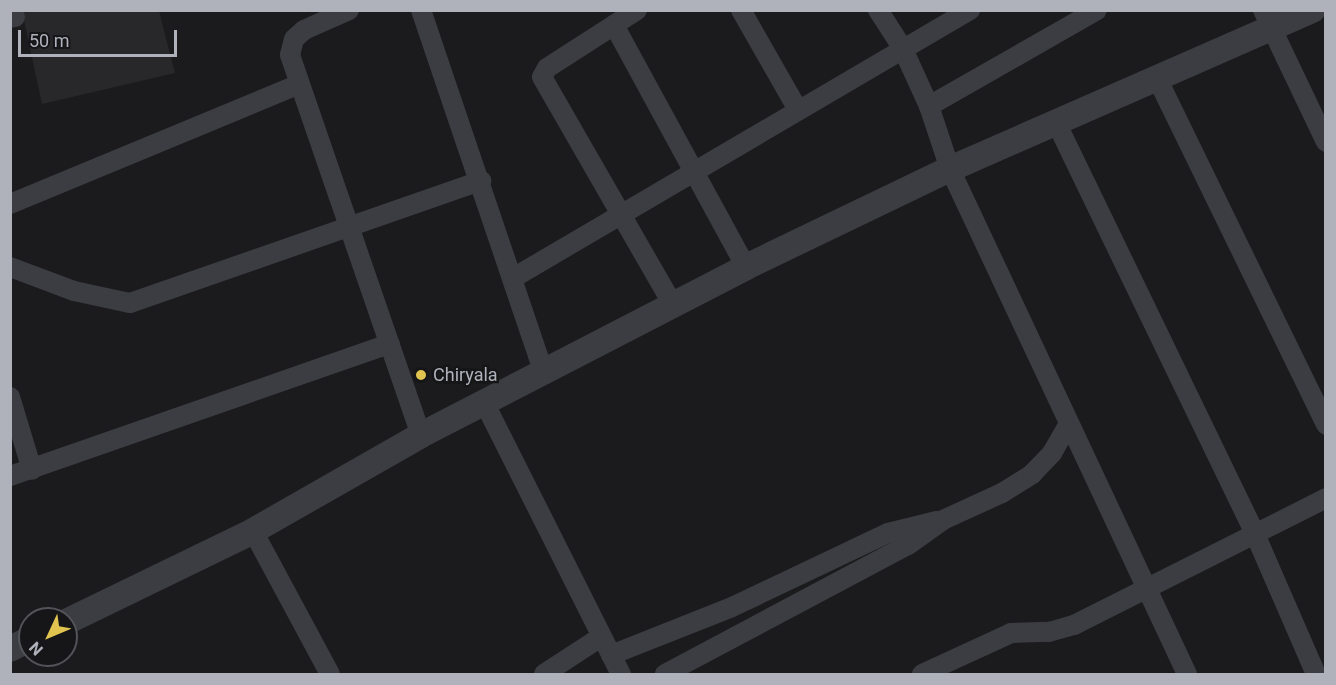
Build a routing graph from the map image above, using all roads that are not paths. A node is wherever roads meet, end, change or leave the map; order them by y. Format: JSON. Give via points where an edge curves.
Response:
{"nodes":[{"id":1,"x":349,"y":10,"type":"edge"},
{"id":2,"x":422,"y":10,"type":"edge"},
{"id":3,"x":637,"y":10,"type":"edge"},
{"id":4,"x":741,"y":10,"type":"edge"},
{"id":5,"x":878,"y":10,"type":"edge"},
{"id":6,"x":970,"y":10,"type":"edge"},
{"id":7,"x":1097,"y":10,"type":"edge"},
{"id":8,"x":1313,"y":10,"type":"edge"},
{"id":9,"x":1267,"y":19,"type":"edge"},
{"id":10,"x":614,"y":25,"type":"junction"},
{"id":11,"x":903,"y":50,"type":"junction"},
{"id":12,"x":1156,"y":76,"type":"junction"},
{"id":13,"x":298,"y":85,"type":"junction"},
{"id":14,"x":929,"y":106,"type":"junction"},
{"id":15,"x":798,"y":110,"type":"junction"},
{"id":16,"x":1056,"y":122,"type":"junction"},
{"id":17,"x":1326,"y":142,"type":"edge"},
{"id":18,"x":695,"y":169,"type":"junction"},
{"id":19,"x":950,"y":169,"type":"junction"},
{"id":20,"x":481,"y":181,"type":"junction"},
{"id":21,"x":10,"y":204,"type":"edge"},
{"id":22,"x":622,"y":212,"type":"junction"},
{"id":23,"x":351,"y":227,"type":"junction"},
{"id":24,"x":10,"y":267,"type":"edge"},
{"id":25,"x":746,"y":267,"type":"junction"},
{"id":26,"x":513,"y":278,"type":"junction"},
{"id":27,"x":673,"y":305,"type":"junction"},
{"id":28,"x":390,"y":344,"type":"junction"},
{"id":29,"x":543,"y":371,"type":"junction"},
{"id":30,"x":10,"y":397,"type":"edge"},
{"id":31,"x":484,"y":402,"type":"junction"},
{"id":32,"x":1069,"y":423,"type":"junction"},
{"id":33,"x":1326,"y":425,"type":"edge"},
{"id":34,"x":421,"y":435,"type":"junction"},
{"id":35,"x":32,"y":470,"type":"junction"},
{"id":36,"x":10,"y":476,"type":"edge"},
{"id":37,"x":1326,"y":498,"type":"edge"},
{"id":38,"x":944,"y":520,"type":"junction"},
{"id":39,"x":253,"y":531,"type":"junction"},
{"id":40,"x":1255,"y":534,"type":"junction"},
{"id":41,"x":1146,"y":586,"type":"junction"},
{"id":42,"x":78,"y":616,"type":"edge"},
{"id":43,"x":601,"y":637,"type":"junction"},
{"id":44,"x":610,"y":655,"type":"junction"},
{"id":45,"x":330,"y":675,"type":"edge"},
{"id":46,"x":544,"y":675,"type":"edge"},
{"id":47,"x":621,"y":675,"type":"edge"},
{"id":48,"x":665,"y":675,"type":"edge"},
{"id":49,"x":922,"y":675,"type":"edge"},
{"id":50,"x":1187,"y":675,"type":"edge"},
{"id":51,"x":1316,"y":675,"type":"edge"}],
"edges":[{"from":1,"to":13,"type":"street","via":[[304,30],[294,39],[290,55]]},
{"from":2,"to":20,"type":"street"},
{"from":3,"to":10,"type":"street"},
{"from":4,"to":15,"type":"street"},
{"from":5,"to":11,"type":"street"},
{"from":6,"to":11,"type":"street"},
{"from":7,"to":14,"type":"street"},
{"from":8,"to":9,"type":"street"},
{"from":9,"to":12,"type":"street"},
{"from":9,"to":17,"type":"street"},
{"from":10,"to":18,"type":"street"},
{"from":10,"to":22,"type":"street","via":[[547,68],[542,77]]},
{"from":11,"to":14,"type":"street"},
{"from":11,"to":15,"type":"street"},
{"from":12,"to":16,"type":"street"},
{"from":12,"to":33,"type":"street"},
{"from":13,"to":21,"type":"street"},
{"from":13,"to":23,"type":"street"},
{"from":14,"to":19,"type":"street"},
{"from":15,"to":18,"type":"street"},
{"from":16,"to":19,"type":"street"},
{"from":16,"to":40,"type":"street"},
{"from":18,"to":22,"type":"street"},
{"from":18,"to":25,"type":"street"},
{"from":19,"to":25,"type":"street"},
{"from":19,"to":32,"type":"street"},
{"from":20,"to":23,"type":"street"},
{"from":20,"to":26,"type":"street"},
{"from":22,"to":26,"type":"street"},
{"from":22,"to":27,"type":"street"},
{"from":23,"to":24,"type":"street","via":[[130,303],[74,291]]},
{"from":23,"to":28,"type":"street"},
{"from":25,"to":27,"type":"street"},
{"from":26,"to":29,"type":"street"},
{"from":27,"to":29,"type":"street"},
{"from":28,"to":34,"type":"street"},
{"from":28,"to":35,"type":"street"},
{"from":29,"to":31,"type":"street"},
{"from":30,"to":35,"type":"street"},
{"from":31,"to":34,"type":"street"},
{"from":31,"to":43,"type":"street"},
{"from":32,"to":38,"type":"street","via":[[1052,453],[1032,474]]},
{"from":32,"to":41,"type":"street"},
{"from":34,"to":39,"type":"street"},
{"from":35,"to":36,"type":"street"},
{"from":37,"to":40,"type":"street"},
{"from":38,"to":44,"type":"street","via":[[888,533],[732,607]]},
{"from":38,"to":48,"type":"street","via":[[908,545]]},
{"from":39,"to":42,"type":"street"},
{"from":39,"to":45,"type":"street"},
{"from":40,"to":41,"type":"street"},
{"from":40,"to":51,"type":"street"},
{"from":41,"to":49,"type":"street","via":[[1074,625],[1049,632],[1011,633]]},
{"from":41,"to":50,"type":"street"},
{"from":43,"to":44,"type":"street"},
{"from":43,"to":46,"type":"street"},
{"from":44,"to":47,"type":"street"}]}
